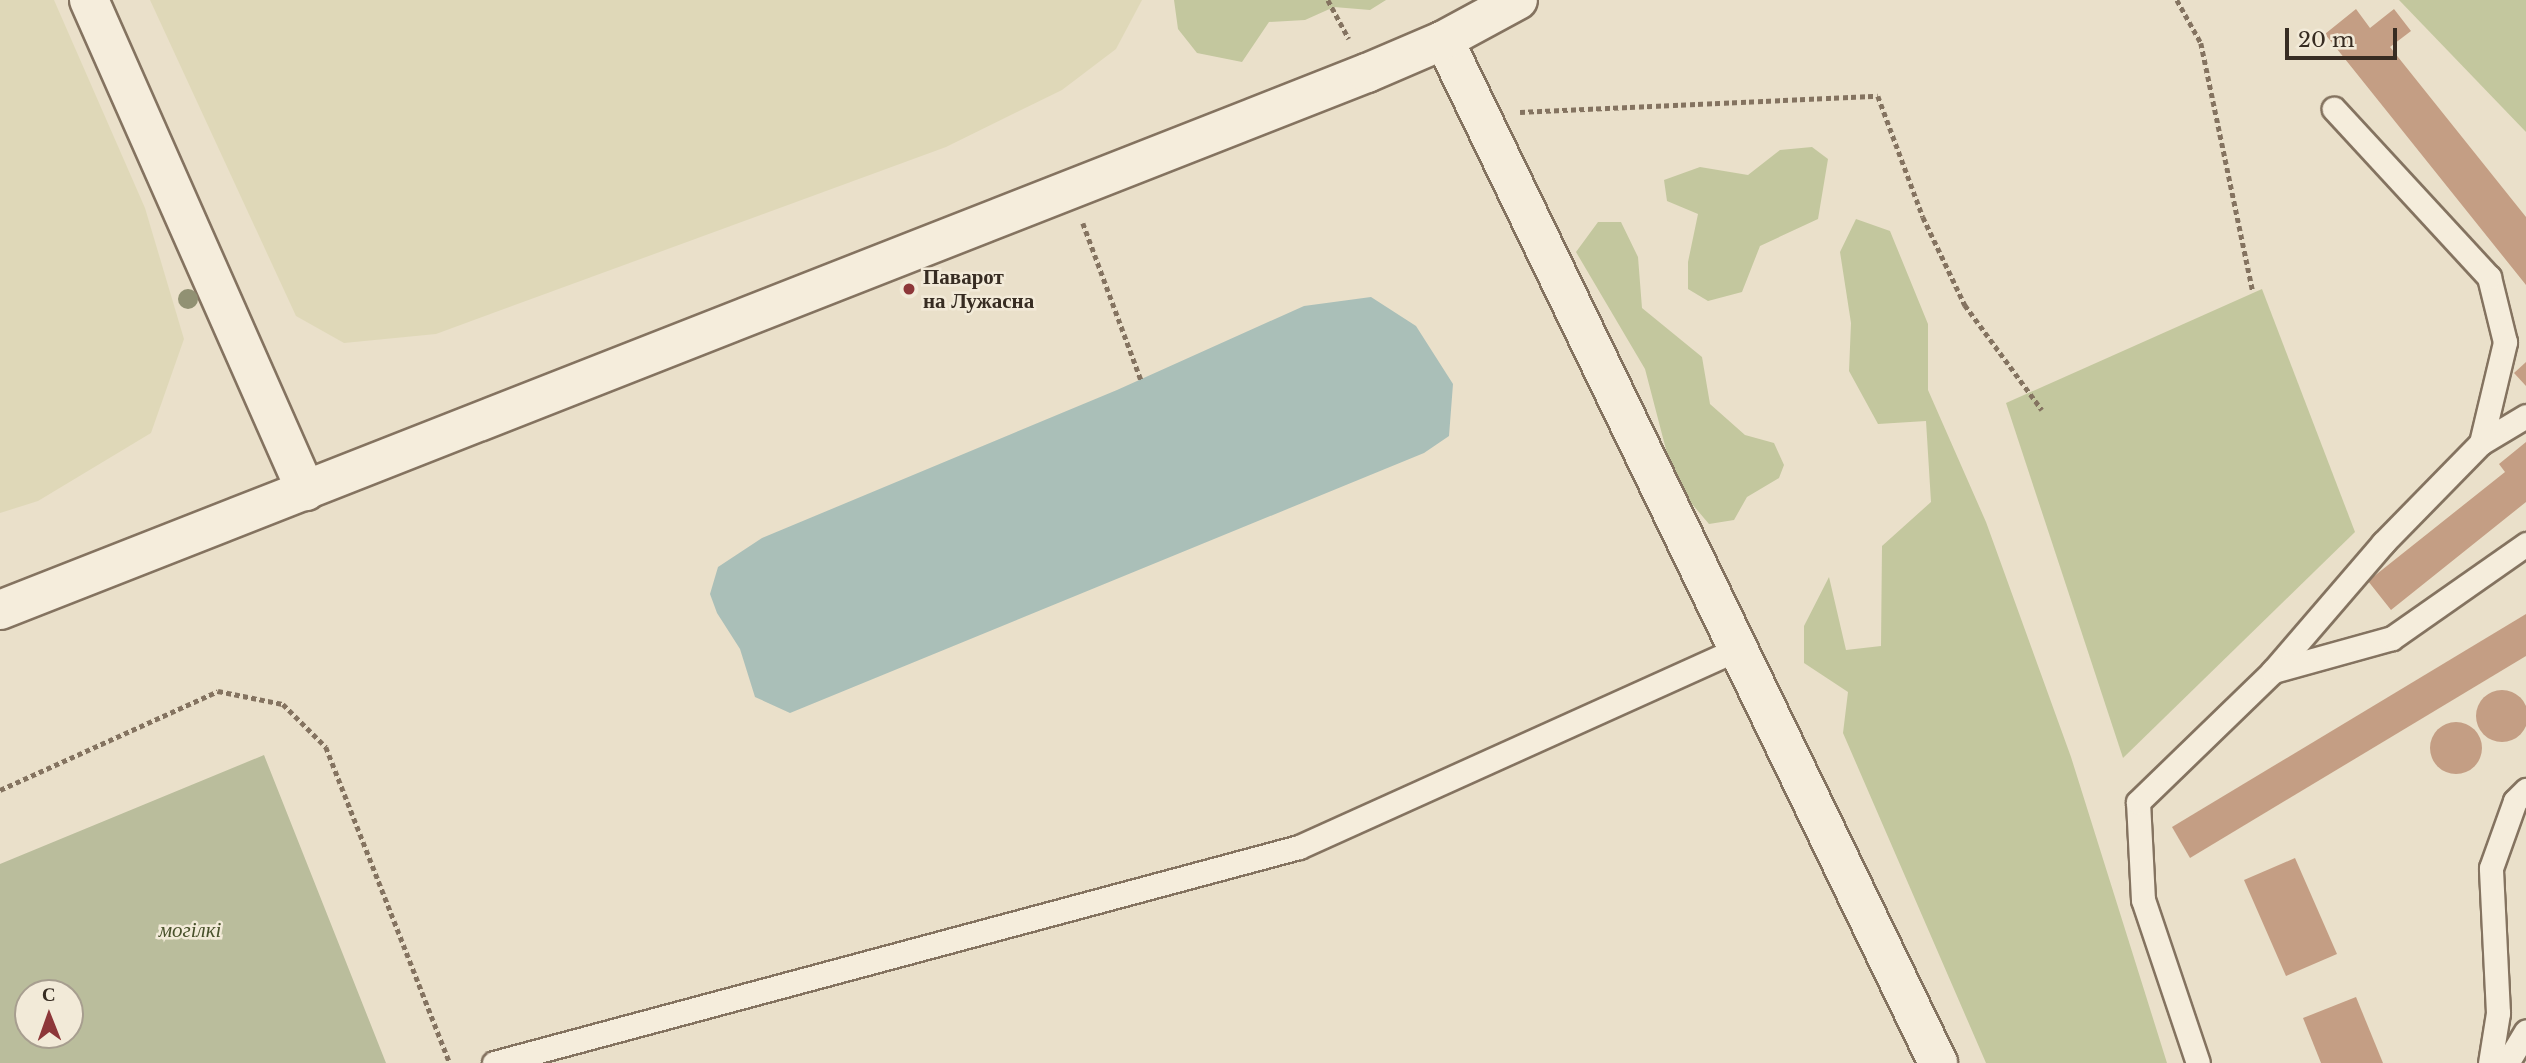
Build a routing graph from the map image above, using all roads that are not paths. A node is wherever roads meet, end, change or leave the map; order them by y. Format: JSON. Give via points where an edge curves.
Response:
{"nodes":[{"id":1,"x":89,"y":0,"type":"edge"},
{"id":2,"x":1518,"y":0,"type":"edge"},
{"id":3,"x":1444,"y":40,"type":"junction"},
{"id":4,"x":2334,"y":109,"type":"dead end"},
{"id":5,"x":2526,"y":416,"type":"edge"},
{"id":6,"x":2481,"y":443,"type":"junction"},
{"id":7,"x":306,"y":491,"type":"junction"},
{"id":8,"x":2526,"y":544,"type":"edge"},
{"id":9,"x":0,"y":610,"type":"edge"},
{"id":10,"x":1739,"y":648,"type":"junction"},
{"id":11,"x":2273,"y":671,"type":"junction"},
{"id":12,"x":2526,"y":790,"type":"edge"},
{"id":13,"x":2526,"y":1031,"type":"edge"},
{"id":14,"x":494,"y":1063,"type":"edge"},
{"id":15,"x":1938,"y":1063,"type":"edge"},
{"id":16,"x":2198,"y":1063,"type":"edge"},
{"id":17,"x":2490,"y":1063,"type":"edge"},
{"id":18,"x":2507,"y":1063,"type":"edge"}],
"edges":[{"from":1,"to":7,"type":"street"},
{"from":2,"to":3,"type":"street"},
{"from":3,"to":7,"type":"street"},
{"from":3,"to":10,"type":"street"},
{"from":4,"to":6,"type":"lane","via":[[2489,277],[2505,342]]},
{"from":5,"to":6,"type":"lane"},
{"from":6,"to":11,"type":"lane","via":[[2383,543]]},
{"from":7,"to":9,"type":"street"},
{"from":8,"to":11,"type":"lane","via":[[2392,638]]},
{"from":10,"to":14,"type":"lane","via":[[1299,847]]},
{"from":10,"to":15,"type":"street"},
{"from":11,"to":16,"type":"lane","via":[[2138,802],[2143,900]]},
{"from":12,"to":17,"type":"lane","via":[[2515,801],[2491,868],[2498,1013]]},
{"from":13,"to":18,"type":"lane"}]}
